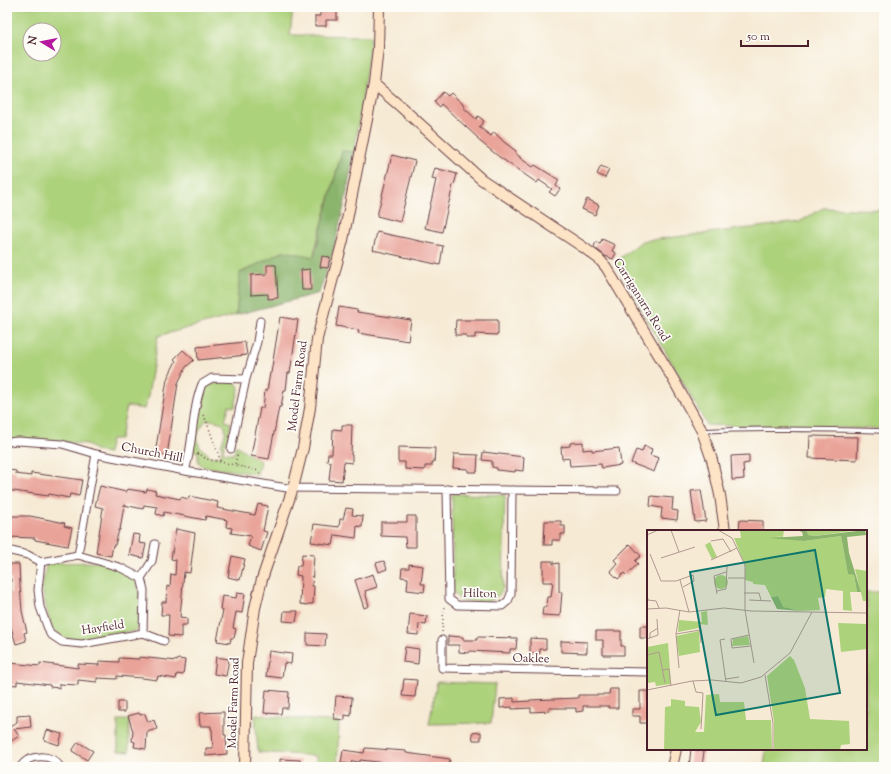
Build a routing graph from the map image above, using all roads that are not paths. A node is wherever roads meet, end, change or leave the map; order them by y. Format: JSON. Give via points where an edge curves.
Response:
{"nodes":[{"id":1,"x":379,"y":7,"type":"edge"},
{"id":2,"x":374,"y":84,"type":"junction"},
{"id":3,"x":260,"y":321,"type":"dead end"},
{"id":4,"x":246,"y":380,"type":"junction"},
{"id":5,"x":884,"y":431,"type":"edge"},
{"id":6,"x":702,"y":432,"type":"junction"},
{"id":7,"x":7,"y":442,"type":"edge"},
{"id":8,"x":234,"y":450,"type":"road end"},
{"id":9,"x":96,"y":454,"type":"junction"},
{"id":10,"x":185,"y":471,"type":"junction"},
{"id":11,"x":293,"y":488,"type":"junction"},
{"id":12,"x":447,"y":489,"type":"junction"},
{"id":13,"x":512,"y":490,"type":"junction"},
{"id":14,"x":617,"y":491,"type":"dead end"},
{"id":15,"x":725,"y":530,"type":"edge"},
{"id":16,"x":155,"y":544,"type":"dead end"},
{"id":17,"x":7,"y":550,"type":"edge"},
{"id":18,"x":78,"y":555,"type":"junction"},
{"id":19,"x":41,"y":562,"type":"junction"},
{"id":20,"x":141,"y":578,"type":"junction"},
{"id":21,"x":143,"y":633,"type":"junction"},
{"id":22,"x":442,"y":640,"type":"road end"},
{"id":23,"x":164,"y":641,"type":"dead end"},
{"id":24,"x":647,"y":672,"type":"edge"},
{"id":25,"x":676,"y":750,"type":"edge"},
{"id":26,"x":20,"y":767,"type":"edge"},
{"id":27,"x":60,"y":767,"type":"edge"},
{"id":28,"x":245,"y":767,"type":"edge"},
{"id":29,"x":672,"y":767,"type":"edge"}],
"edges":[{"from":1,"to":2,"type":"main road","name":"Model Farm Road"},
{"from":2,"to":6,"type":"main road","name":"Carriganarra Road","via":[[481,179],[599,259],[612,276]]},
{"from":2,"to":11,"type":"main road","name":"Model Farm Road","via":[[343,240],[317,339],[307,427]]},
{"from":3,"to":4,"type":"street"},
{"from":4,"to":8,"type":"street"},
{"from":4,"to":10,"type":"street","via":[[212,378],[202,384],[197,396]]},
{"from":5,"to":6,"type":"lane","via":[[814,429]]},
{"from":6,"to":15,"type":"main road","name":"Carriganarra Road","via":[[712,460]]},
{"from":7,"to":9,"type":"street","name":"Church Hill","via":[[62,444]]},
{"from":9,"to":10,"type":"street","name":"Church Hill"},
{"from":9,"to":18,"type":"street"},
{"from":10,"to":11,"type":"street","name":"Church Hill"},
{"from":11,"to":12,"type":"street"},
{"from":11,"to":28,"type":"main road","name":"Model Farm Road","via":[[254,608],[247,670]]},
{"from":12,"to":13,"type":"street"},
{"from":12,"to":13,"type":"street","name":"Hilton","via":[[449,599],[457,605],[502,606],[511,594]]},
{"from":13,"to":14,"type":"street"},
{"from":16,"to":20,"type":"street","via":[[152,561]]},
{"from":17,"to":19,"type":"street","via":[[28,555]]},
{"from":18,"to":19,"type":"street"},
{"from":18,"to":20,"type":"street"},
{"from":19,"to":21,"type":"street","name":"Hayfield","via":[[38,590],[40,607],[50,634],[62,642],[82,644]]},
{"from":20,"to":21,"type":"street","via":[[144,590]]},
{"from":21,"to":23,"type":"street","name":"Hayfield"},
{"from":22,"to":24,"type":"street","name":"Oaklee","via":[[442,668]]},
{"from":25,"to":29,"type":"main road"},
{"from":26,"to":27,"type":"street","via":[[33,758],[45,756],[53,759]]}]}
